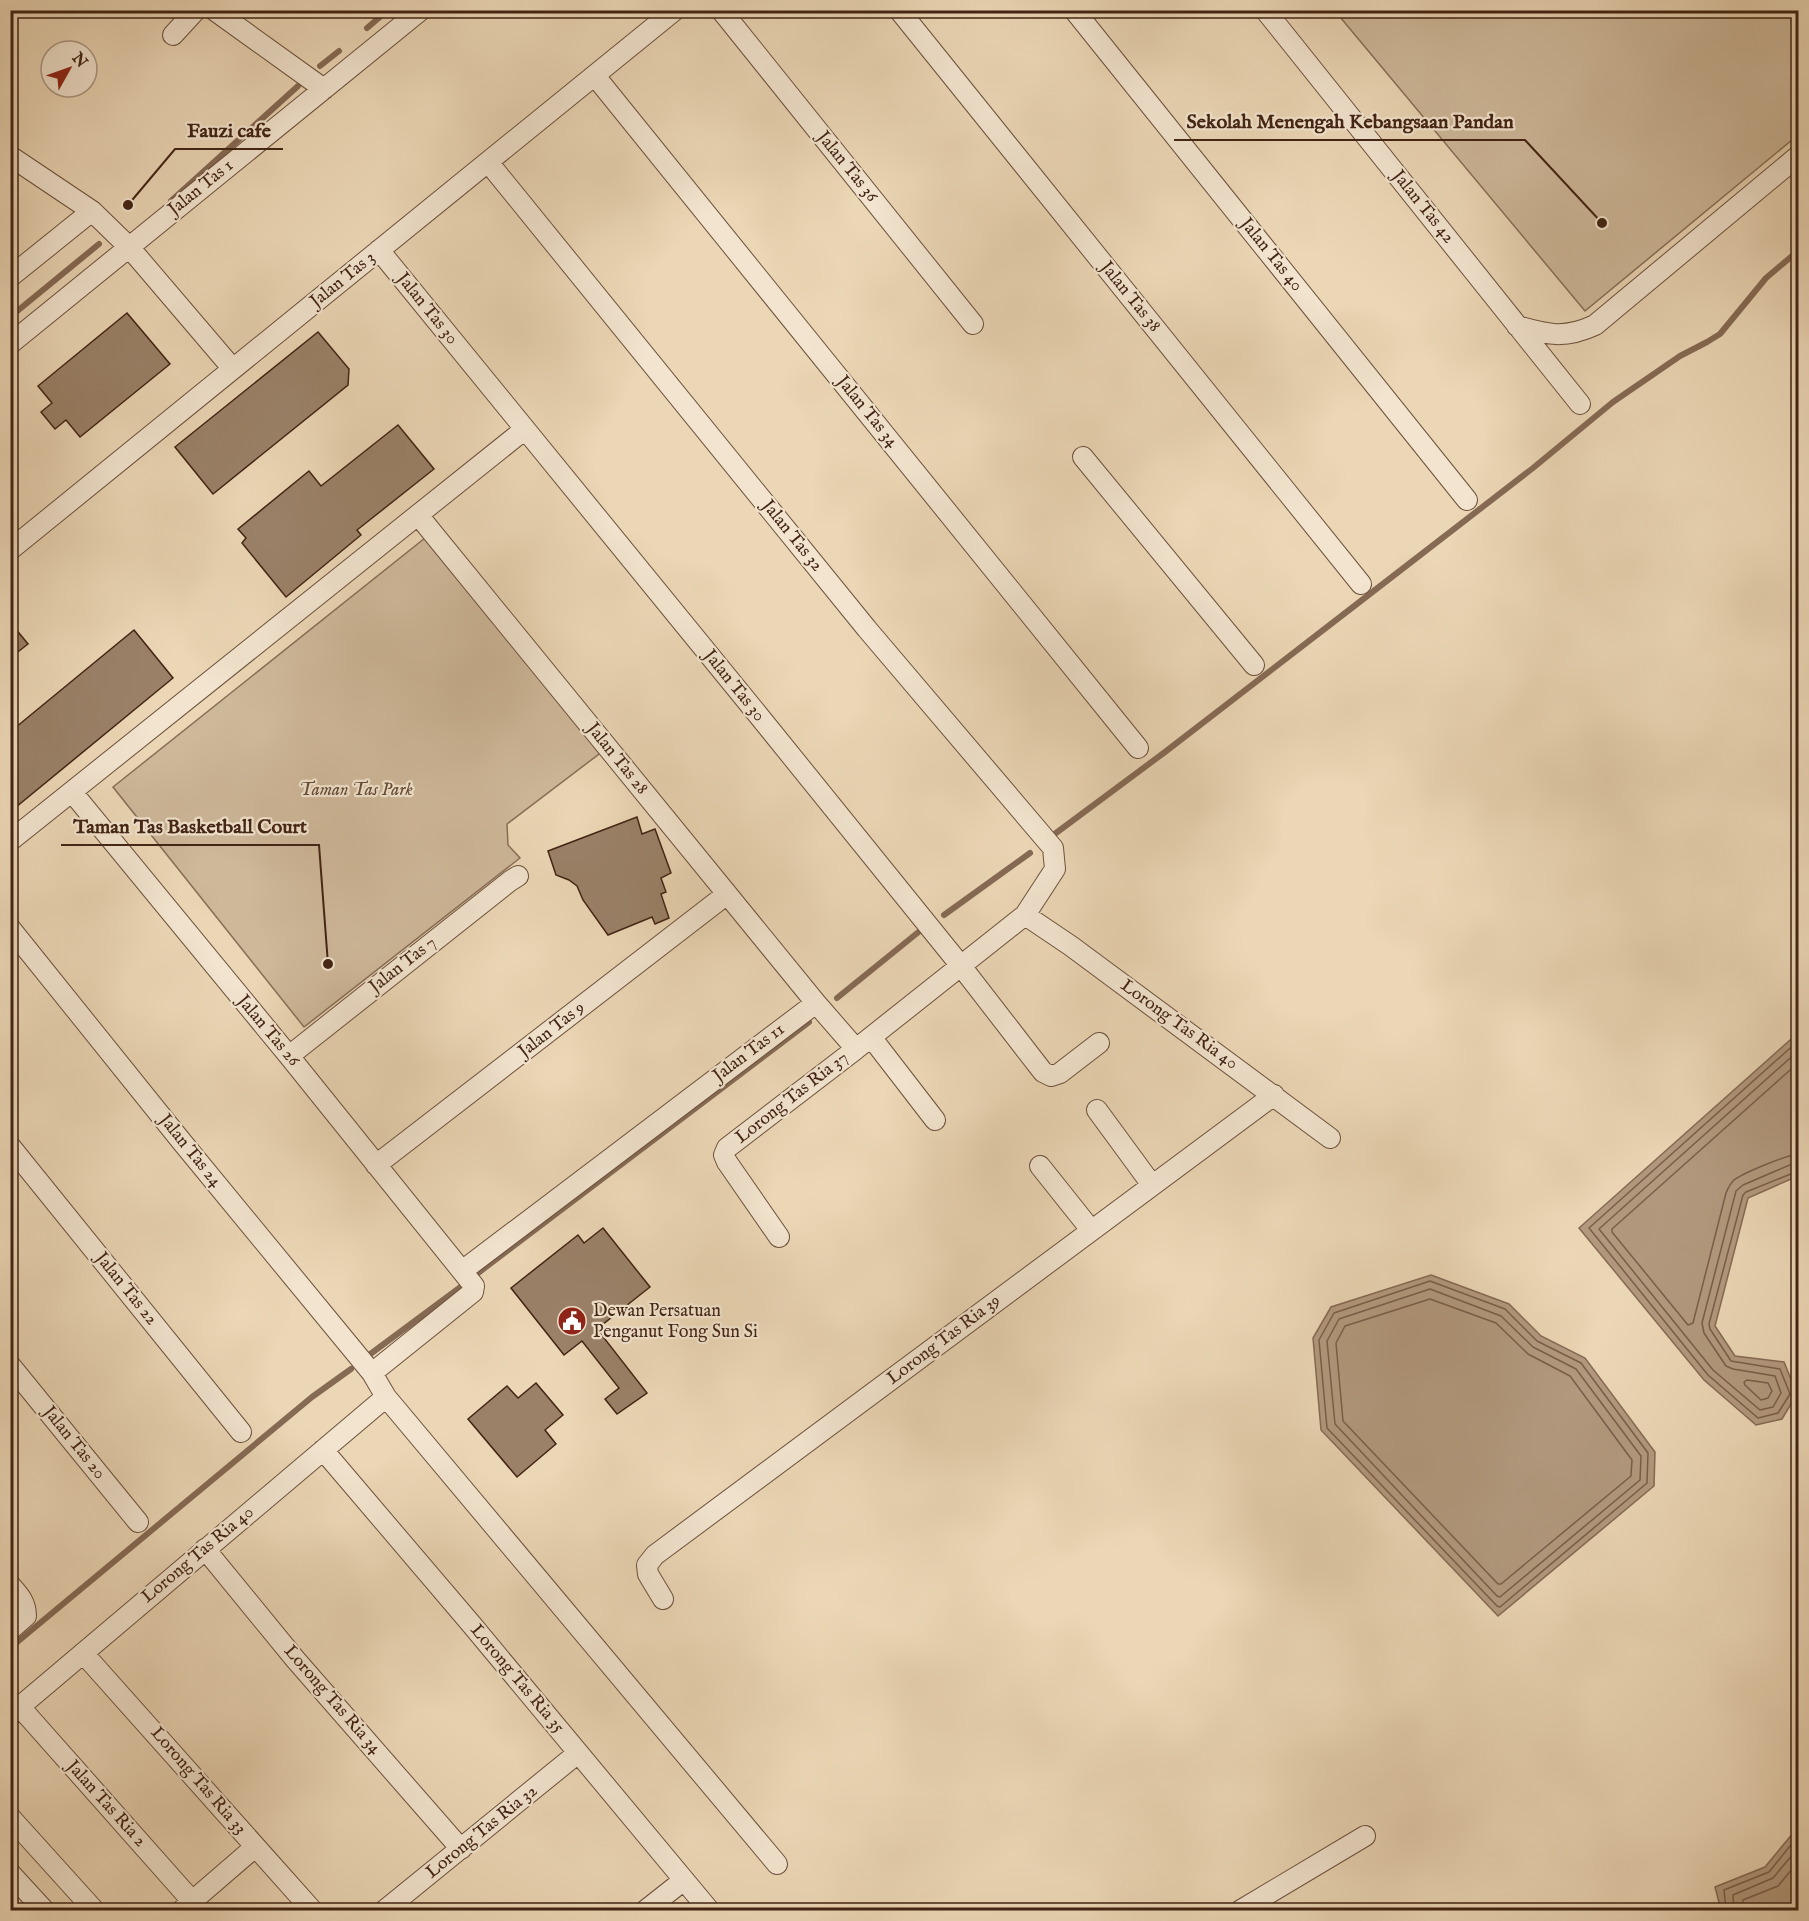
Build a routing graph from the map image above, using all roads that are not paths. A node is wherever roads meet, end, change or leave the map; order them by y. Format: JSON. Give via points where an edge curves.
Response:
{"nodes":[{"id":1,"x":196,"y":10,"type":"edge"},
{"id":2,"x":214,"y":10,"type":"edge"},
{"id":3,"x":420,"y":10,"type":"edge"},
{"id":4,"x":675,"y":10,"type":"edge"},
{"id":5,"x":721,"y":10,"type":"edge"},
{"id":6,"x":899,"y":10,"type":"edge"},
{"id":7,"x":1074,"y":10,"type":"edge"},
{"id":8,"x":1265,"y":10,"type":"edge"},
{"id":9,"x":173,"y":35,"type":"dead end"},
{"id":10,"x":595,"y":76,"type":"junction"},
{"id":11,"x":324,"y":88,"type":"junction"},
{"id":12,"x":10,"y":156,"type":"edge"},
{"id":13,"x":1798,"y":156,"type":"edge"},
{"id":14,"x":488,"y":162,"type":"junction"},
{"id":15,"x":92,"y":211,"type":"junction"},
{"id":16,"x":129,"y":247,"type":"junction"},
{"id":17,"x":379,"y":250,"type":"junction"},
{"id":18,"x":10,"y":277,"type":"edge"},
{"id":19,"x":973,"y":324,"type":"dead end"},
{"id":20,"x":1517,"y":326,"type":"junction"},
{"id":21,"x":10,"y":344,"type":"edge"},
{"id":22,"x":233,"y":369,"type":"junction"},
{"id":23,"x":1580,"y":404,"type":"dead end"},
{"id":24,"x":524,"y":430,"type":"junction"},
{"id":25,"x":1083,"y":457,"type":"dead end"},
{"id":26,"x":1467,"y":500,"type":"dead end"},
{"id":27,"x":418,"y":515,"type":"junction"},
{"id":28,"x":10,"y":550,"type":"edge"},
{"id":29,"x":1361,"y":584,"type":"dead end"},
{"id":30,"x":1254,"y":665,"type":"dead end"},
{"id":31,"x":1138,"y":748,"type":"dead end"},
{"id":32,"x":72,"y":792,"type":"junction"},
{"id":33,"x":10,"y":841,"type":"edge"},
{"id":34,"x":518,"y":876,"type":"dead end"},
{"id":35,"x":727,"y":894,"type":"junction"},
{"id":36,"x":1025,"y":915,"type":"junction"},
{"id":37,"x":10,"y":928,"type":"edge"},
{"id":38,"x":961,"y":966,"type":"junction"},
{"id":39,"x":816,"y":1002,"type":"junction"},
{"id":40,"x":864,"y":1043,"type":"junction"},
{"id":41,"x":1099,"y":1044,"type":"dead end"},
{"id":42,"x":289,"y":1056,"type":"junction"},
{"id":43,"x":1274,"y":1095,"type":"junction"},
{"id":44,"x":1097,"y":1110,"type":"dead end"},
{"id":45,"x":934,"y":1120,"type":"dead end"},
{"id":46,"x":1330,"y":1138,"type":"dead end"},
{"id":47,"x":10,"y":1146,"type":"edge"},
{"id":48,"x":376,"y":1165,"type":"junction"},
{"id":49,"x":1040,"y":1166,"type":"dead end"},
{"id":50,"x":1152,"y":1185,"type":"junction"},
{"id":51,"x":1091,"y":1230,"type":"junction"},
{"id":52,"x":779,"y":1237,"type":"dead end"},
{"id":53,"x":462,"y":1270,"type":"junction"},
{"id":54,"x":10,"y":1365,"type":"edge"},
{"id":55,"x":372,"y":1373,"type":"junction"},
{"id":56,"x":386,"y":1397,"type":"junction"},
{"id":57,"x":241,"y":1432,"type":"dead end"},
{"id":58,"x":323,"y":1450,"type":"junction"},
{"id":59,"x":138,"y":1522,"type":"dead end"},
{"id":60,"x":205,"y":1549,"type":"junction"},
{"id":61,"x":10,"y":1585,"type":"edge"},
{"id":62,"x":663,"y":1599,"type":"dead end"},
{"id":63,"x":10,"y":1630,"type":"edge"},
{"id":64,"x":83,"y":1653,"type":"junction"},
{"id":65,"x":15,"y":1711,"type":"edge"},
{"id":66,"x":578,"y":1753,"type":"junction"},
{"id":67,"x":10,"y":1817,"type":"edge"},
{"id":68,"x":1365,"y":1836,"type":"dead end"},
{"id":69,"x":255,"y":1846,"type":"junction"},
{"id":70,"x":461,"y":1849,"type":"junction"},
{"id":71,"x":777,"y":1864,"type":"dead end"},
{"id":72,"x":10,"y":1873,"type":"edge"},
{"id":73,"x":684,"y":1880,"type":"junction"},
{"id":74,"x":187,"y":1906,"type":"edge"},
{"id":75,"x":44,"y":1911,"type":"edge"},
{"id":76,"x":94,"y":1911,"type":"edge"},
{"id":77,"x":312,"y":1911,"type":"edge"},
{"id":78,"x":385,"y":1911,"type":"edge"},
{"id":79,"x":646,"y":1911,"type":"edge"},
{"id":80,"x":709,"y":1911,"type":"edge"},
{"id":81,"x":1241,"y":1911,"type":"edge"}],
"edges":[{"from":1,"to":9,"type":"street"},
{"from":2,"to":11,"type":"street"},
{"from":3,"to":11,"type":"street","name":"Jalan Tas 1"},
{"from":4,"to":10,"type":"street","name":"Jalan Tas 3"},
{"from":5,"to":19,"type":"street","name":"Jalan Tas 36"},
{"from":6,"to":29,"type":"street","name":"Jalan Tas 38"},
{"from":7,"to":26,"type":"street","name":"Jalan Tas 40"},
{"from":8,"to":20,"type":"street","name":"Jalan Tas 42"},
{"from":10,"to":14,"type":"street","name":"Jalan Tas 3"},
{"from":10,"to":31,"type":"street","name":"Jalan Tas 34"},
{"from":11,"to":16,"type":"street","name":"Jalan Tas 1"},
{"from":12,"to":15,"type":"street"},
{"from":13,"to":20,"type":"street","via":[[1595,325],[1578,333],[1560,334]]},
{"from":14,"to":17,"type":"street","name":"Jalan Tas 3"},
{"from":14,"to":36,"type":"street","name":"Jalan Tas 32","via":[[867,629],[1053,848],[1055,869]]},
{"from":15,"to":16,"type":"street"},
{"from":15,"to":18,"type":"street"},
{"from":16,"to":21,"type":"street","name":"Jalan Tas 1"},
{"from":16,"to":22,"type":"street"},
{"from":17,"to":22,"type":"street","name":"Jalan Tas 3"},
{"from":17,"to":24,"type":"street","name":"Jalan Tas 30"},
{"from":20,"to":23,"type":"street","name":"Jalan Tas 42"},
{"from":22,"to":28,"type":"street","name":"Jalan Tas 3"},
{"from":24,"to":27,"type":"street"},
{"from":24,"to":38,"type":"street","name":"Jalan Tas 30"},
{"from":25,"to":30,"type":"street"},
{"from":27,"to":32,"type":"street"},
{"from":27,"to":35,"type":"street","name":"Jalan Tas 28"},
{"from":32,"to":33,"type":"street"},
{"from":32,"to":42,"type":"street","name":"Jalan Tas 26"},
{"from":34,"to":42,"type":"street","name":"Jalan Tas 7"},
{"from":35,"to":39,"type":"street","name":"Jalan Tas 28"},
{"from":35,"to":48,"type":"street","name":"Jalan Tas 9"},
{"from":36,"to":38,"type":"street"},
{"from":36,"to":43,"type":"street","name":"Lorong Tas Ria 40"},
{"from":37,"to":55,"type":"street","name":"Jalan Tas 24"},
{"from":38,"to":40,"type":"street"},
{"from":38,"to":41,"type":"street","name":"Jalan Tas 30","via":[[1043,1072],[1051,1076],[1060,1073]]},
{"from":39,"to":40,"type":"street"},
{"from":39,"to":53,"type":"street","name":"Jalan Tas 11"},
{"from":40,"to":45,"type":"street"},
{"from":40,"to":52,"type":"street","name":"Lorong Tas Ria 37","via":[[727,1148],[727,1162]]},
{"from":42,"to":48,"type":"street","name":"Jalan Tas 26"},
{"from":43,"to":46,"type":"street","name":"Lorong Tas Ria 40"},
{"from":43,"to":50,"type":"street","name":"Lorong Tas Ria 39"},
{"from":44,"to":50,"type":"street"},
{"from":47,"to":57,"type":"street","name":"Jalan Tas 22"},
{"from":48,"to":53,"type":"street","name":"Jalan Tas 26"},
{"from":49,"to":51,"type":"street"},
{"from":50,"to":51,"type":"street","name":"Lorong Tas Ria 39"},
{"from":51,"to":62,"type":"street","name":"Lorong Tas Ria 39","via":[[655,1555],[647,1565],[648,1574]]},
{"from":53,"to":55,"type":"street","via":[[474,1286],[473,1292]]},
{"from":54,"to":59,"type":"street","name":"Jalan Tas 20"},
{"from":55,"to":56,"type":"street","name":"Jalan Tas 24"},
{"from":56,"to":58,"type":"street","name":"Lorong Tas Ria 40"},
{"from":56,"to":71,"type":"street","name":"Jalan Tas 24"},
{"from":58,"to":60,"type":"street","name":"Lorong Tas Ria 40"},
{"from":58,"to":66,"type":"street","name":"Lorong Tas Ria 35"},
{"from":60,"to":64,"type":"street","name":"Lorong Tas Ria 40"},
{"from":60,"to":70,"type":"street","name":"Lorong Tas Ria 34"},
{"from":61,"to":63,"type":"street","via":[[26,1608],[26,1616]]},
{"from":64,"to":65,"type":"street","name":"Lorong Tas Ria 40"},
{"from":64,"to":69,"type":"street","name":"Lorong Tas Ria 33"},
{"from":65,"to":74,"type":"street","name":"Jalan Tas Ria 2"},
{"from":66,"to":70,"type":"street","name":"Lorong Tas Ria 32"},
{"from":66,"to":73,"type":"street","name":"Lorong Tas Ria 35"},
{"from":67,"to":76,"type":"street"},
{"from":68,"to":81,"type":"street"},
{"from":69,"to":74,"type":"street","name":"Jalan Tas Ria 2"},
{"from":69,"to":77,"type":"street","name":"Lorong Tas Ria 33"},
{"from":70,"to":78,"type":"street","name":"Lorong Tas Ria 32"},
{"from":72,"to":75,"type":"street"},
{"from":73,"to":79,"type":"street"},
{"from":73,"to":80,"type":"street","name":"Lorong Tas Ria 35"}]}
